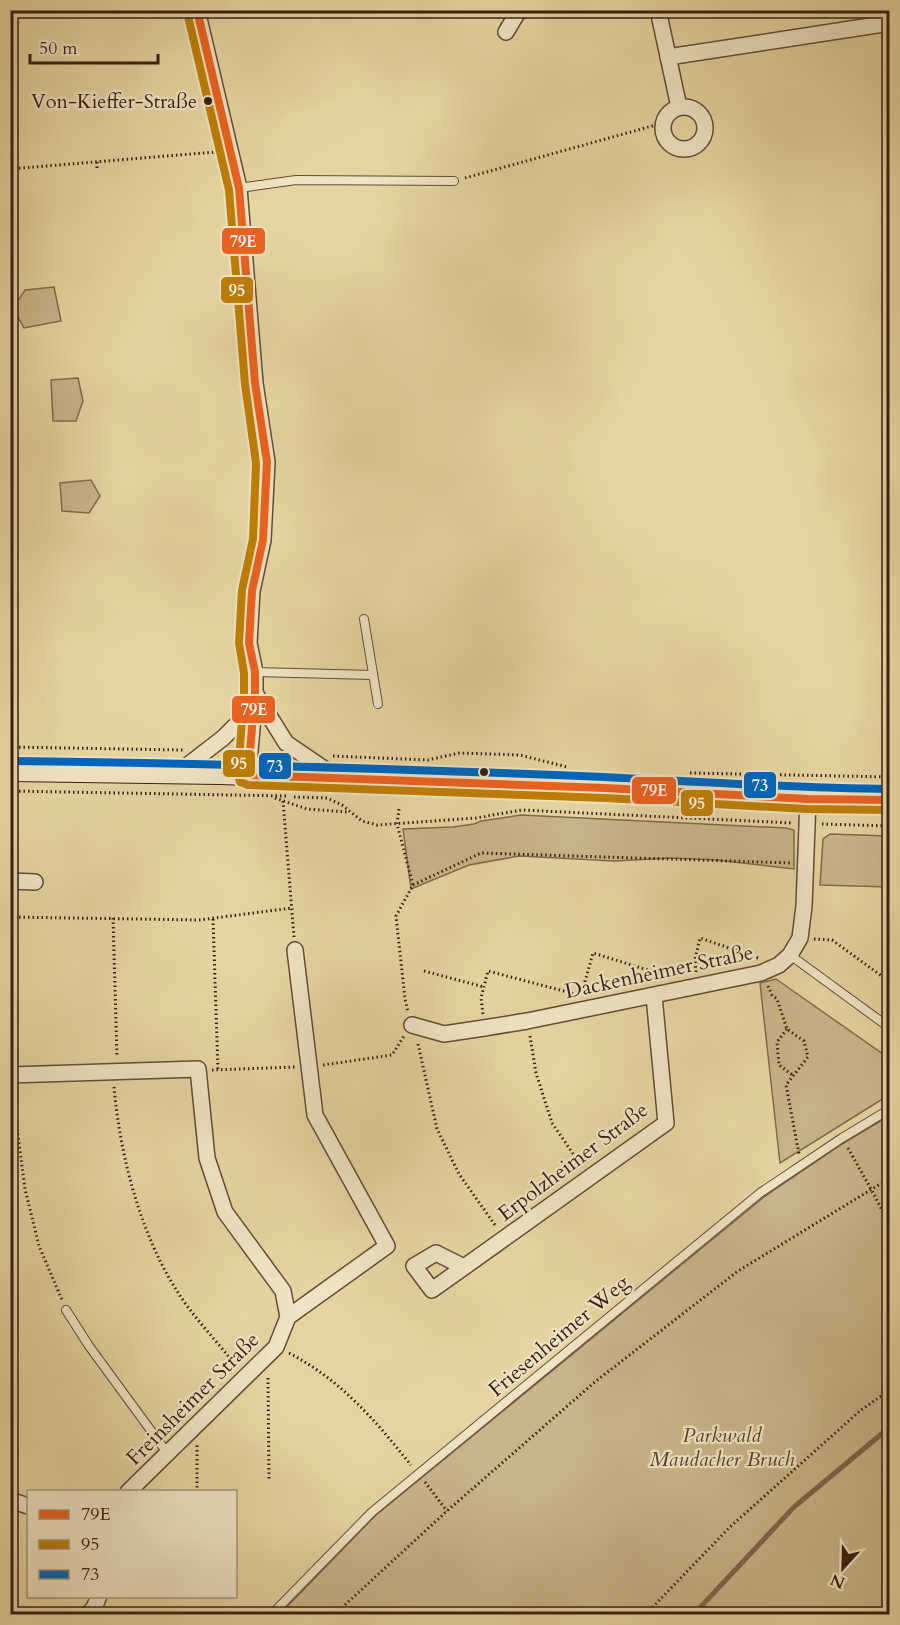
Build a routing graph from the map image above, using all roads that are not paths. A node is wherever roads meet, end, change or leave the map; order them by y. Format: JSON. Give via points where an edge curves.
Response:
{"nodes":[{"id":1,"x":197,"y":10,"type":"edge"},
{"id":2,"x":524,"y":10,"type":"edge"},
{"id":3,"x":658,"y":10,"type":"edge"},
{"id":4,"x":890,"y":23,"type":"edge"},
{"id":5,"x":506,"y":32,"type":"dead end"},
{"id":6,"x":668,"y":57,"type":"junction"},
{"id":7,"x":679,"y":107,"type":"junction"},
{"id":8,"x":454,"y":181,"type":"road end"},
{"id":9,"x":239,"y":188,"type":"junction"},
{"id":10,"x":364,"y":619,"type":"dead end"},
{"id":11,"x":255,"y":672,"type":"junction"},
{"id":12,"x":373,"y":675,"type":"junction"},
{"id":13,"x":255,"y":693,"type":"junction"},
{"id":14,"x":378,"y":704,"type":"dead end"},
{"id":15,"x":10,"y":771,"type":"edge"},
{"id":16,"x":178,"y":772,"type":"junction"},
{"id":17,"x":248,"y":775,"type":"junction"},
{"id":18,"x":339,"y":779,"type":"junction"},
{"id":19,"x":808,"y":799,"type":"junction"},
{"id":20,"x":890,"y":800,"type":"edge"},
{"id":21,"x":10,"y":881,"type":"edge"},
{"id":22,"x":35,"y":882,"type":"dead end"},
{"id":23,"x":295,"y":950,"type":"road end"},
{"id":24,"x":790,"y":955,"type":"junction"},
{"id":25,"x":654,"y":996,"type":"junction"},
{"id":26,"x":412,"y":1025,"type":"road end"},
{"id":27,"x":890,"y":1028,"type":"edge"},
{"id":28,"x":10,"y":1075,"type":"edge"},
{"id":29,"x":890,"y":1109,"type":"edge"},
{"id":30,"x":464,"y":1267,"type":"dead end"},
{"id":31,"x":66,"y":1310,"type":"road end"},
{"id":32,"x":288,"y":1317,"type":"junction"},
{"id":33,"x":168,"y":1454,"type":"junction"},
{"id":34,"x":129,"y":1490,"type":"edge"},
{"id":35,"x":10,"y":1500,"type":"edge"},
{"id":36,"x":27,"y":1506,"type":"edge"},
{"id":37,"x":98,"y":1598,"type":"edge"},
{"id":38,"x":88,"y":1614,"type":"edge"},
{"id":39,"x":272,"y":1614,"type":"edge"}],
"edges":[{"from":1,"to":9,"type":"street"},
{"from":2,"to":5,"type":"street","via":[[518,12]]},
{"from":3,"to":6,"type":"street"},
{"from":4,"to":6,"type":"street"},
{"from":6,"to":7,"type":"street"},
{"from":7,"to":7,"type":"street","via":[[693,108],[703,118],[705,132],[698,145],[684,150],[671,145],[663,134],[668,113]]},
{"from":8,"to":9,"type":"lane","via":[[296,180]]},
{"from":9,"to":11,"type":"street","via":[[255,383],[267,462],[263,540],[252,591],[249,643]]},
{"from":10,"to":12,"type":"lane"},
{"from":11,"to":12,"type":"lane"},
{"from":11,"to":13,"type":"street"},
{"from":12,"to":14,"type":"lane"},
{"from":13,"to":16,"type":"street","via":[[239,722]]},
{"from":13,"to":17,"type":"street"},
{"from":13,"to":18,"type":"street","via":[[286,743]]},
{"from":15,"to":16,"type":"street"},
{"from":16,"to":17,"type":"street"},
{"from":17,"to":18,"type":"street"},
{"from":18,"to":19,"type":"street"},
{"from":19,"to":20,"type":"street"},
{"from":19,"to":24,"type":"street","name":"Dackenheimer Straße","via":[[804,906],[800,939]]},
{"from":21,"to":22,"type":"street"},
{"from":23,"to":32,"type":"street","via":[[315,1115],[387,1246]]},
{"from":24,"to":25,"type":"street","name":"Dackenheimer Straße","via":[[766,971]]},
{"from":24,"to":27,"type":"lane"},
{"from":25,"to":26,"type":"street","name":"Dackenheimer Straße","via":[[444,1034]]},
{"from":25,"to":30,"type":"street","name":"Erpolzheimer Straße","via":[[666,1123]]},
{"from":28,"to":32,"type":"street","via":[[198,1069],[207,1158],[225,1212],[283,1291]]},
{"from":29,"to":39,"type":"lane","name":"Friesenheimer Weg","via":[[760,1193],[372,1512]]},
{"from":31,"to":33,"type":"lane"},
{"from":32,"to":33,"type":"street","name":"Freinsheimer Straße","via":[[271,1352]]},
{"from":33,"to":34,"type":"street","name":"Freinsheimer Straße"},
{"from":35,"to":36,"type":"street"},
{"from":37,"to":38,"type":"street"}]}
